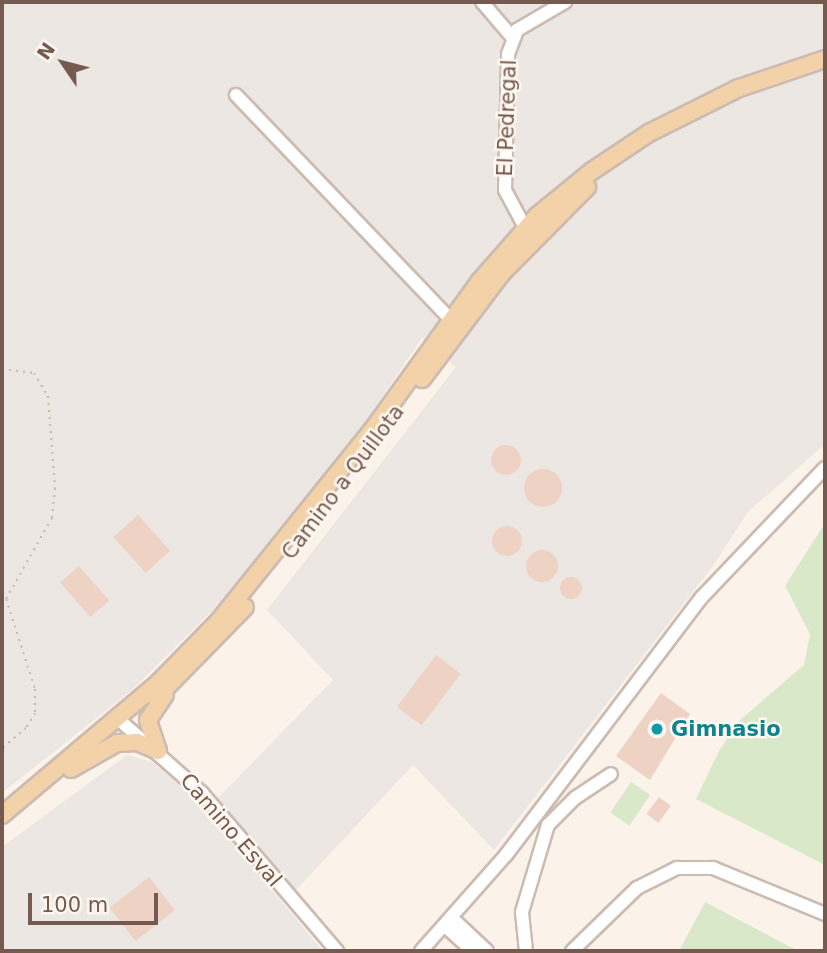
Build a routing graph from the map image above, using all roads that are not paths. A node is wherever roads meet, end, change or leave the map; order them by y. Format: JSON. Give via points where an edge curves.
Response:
{"nodes":[{"id":1,"x":482,"y":2,"type":"edge"},
{"id":2,"x":565,"y":2,"type":"edge"},
{"id":3,"x":512,"y":37,"type":"junction"},
{"id":4,"x":825,"y":59,"type":"edge"},
{"id":5,"x":236,"y":95,"type":"dead end"},
{"id":6,"x":528,"y":234,"type":"junction"},
{"id":7,"x":451,"y":320,"type":"junction"},
{"id":8,"x":825,"y":468,"type":"edge"},
{"id":9,"x":179,"y":679,"type":"junction"},
{"id":10,"x":121,"y":721,"type":"junction"},
{"id":11,"x":158,"y":751,"type":"junction"},
{"id":12,"x":71,"y":769,"type":"junction"},
{"id":13,"x":611,"y":774,"type":"dead end"},
{"id":14,"x":2,"y":815,"type":"edge"},
{"id":15,"x":2,"y":827,"type":"edge"},
{"id":16,"x":825,"y":914,"type":"edge"},
{"id":17,"x":449,"y":922,"type":"junction"},
{"id":18,"x":337,"y":951,"type":"edge"},
{"id":19,"x":421,"y":951,"type":"edge"},
{"id":20,"x":473,"y":951,"type":"edge"},
{"id":21,"x":487,"y":951,"type":"edge"},
{"id":22,"x":526,"y":951,"type":"edge"},
{"id":23,"x":572,"y":951,"type":"edge"}],
"edges":[{"from":1,"to":3,"type":"street","name":"El Pedregal"},
{"from":2,"to":3,"type":"street","via":[[523,25]]},
{"from":3,"to":6,"type":"street","name":"El Pedregal","via":[[504,181],[507,199]]},
{"from":4,"to":6,"type":"main road","name":"Camino a Quillota","via":[[739,88],[669,123],[592,171]]},
{"from":5,"to":7,"type":"street"},
{"from":6,"to":7,"type":"main road","name":"Camino a Quillota"},
{"from":6,"to":9,"type":"main road","name":"Camino a Quillota","via":[[283,561]]},
{"from":7,"to":10,"type":"main road","name":"Camino a Quillota","via":[[371,432],[246,590]]},
{"from":8,"to":17,"type":"street","via":[[702,597],[554,793]]},
{"from":9,"to":10,"type":"main road","name":"Camino a Quillota"},
{"from":9,"to":11,"type":"main road","via":[[148,720]]},
{"from":10,"to":11,"type":"street","name":"Camino Esval"},
{"from":10,"to":12,"type":"main road","name":"Camino a Quillota"},
{"from":10,"to":14,"type":"main road","name":"Camino a Quillota"},
{"from":11,"to":12,"type":"main road","via":[[137,743],[117,743]]},
{"from":11,"to":18,"type":"street","name":"Camino Esval","via":[[202,793]]},
{"from":12,"to":15,"type":"main road","name":"Camino a Quillota"},
{"from":13,"to":22,"type":"street","via":[[548,825],[523,912]]},
{"from":16,"to":23,"type":"street","via":[[713,868],[677,868],[637,888]]},
{"from":17,"to":19,"type":"street"},
{"from":17,"to":20,"type":"street"},
{"from":17,"to":21,"type":"street"}]}
